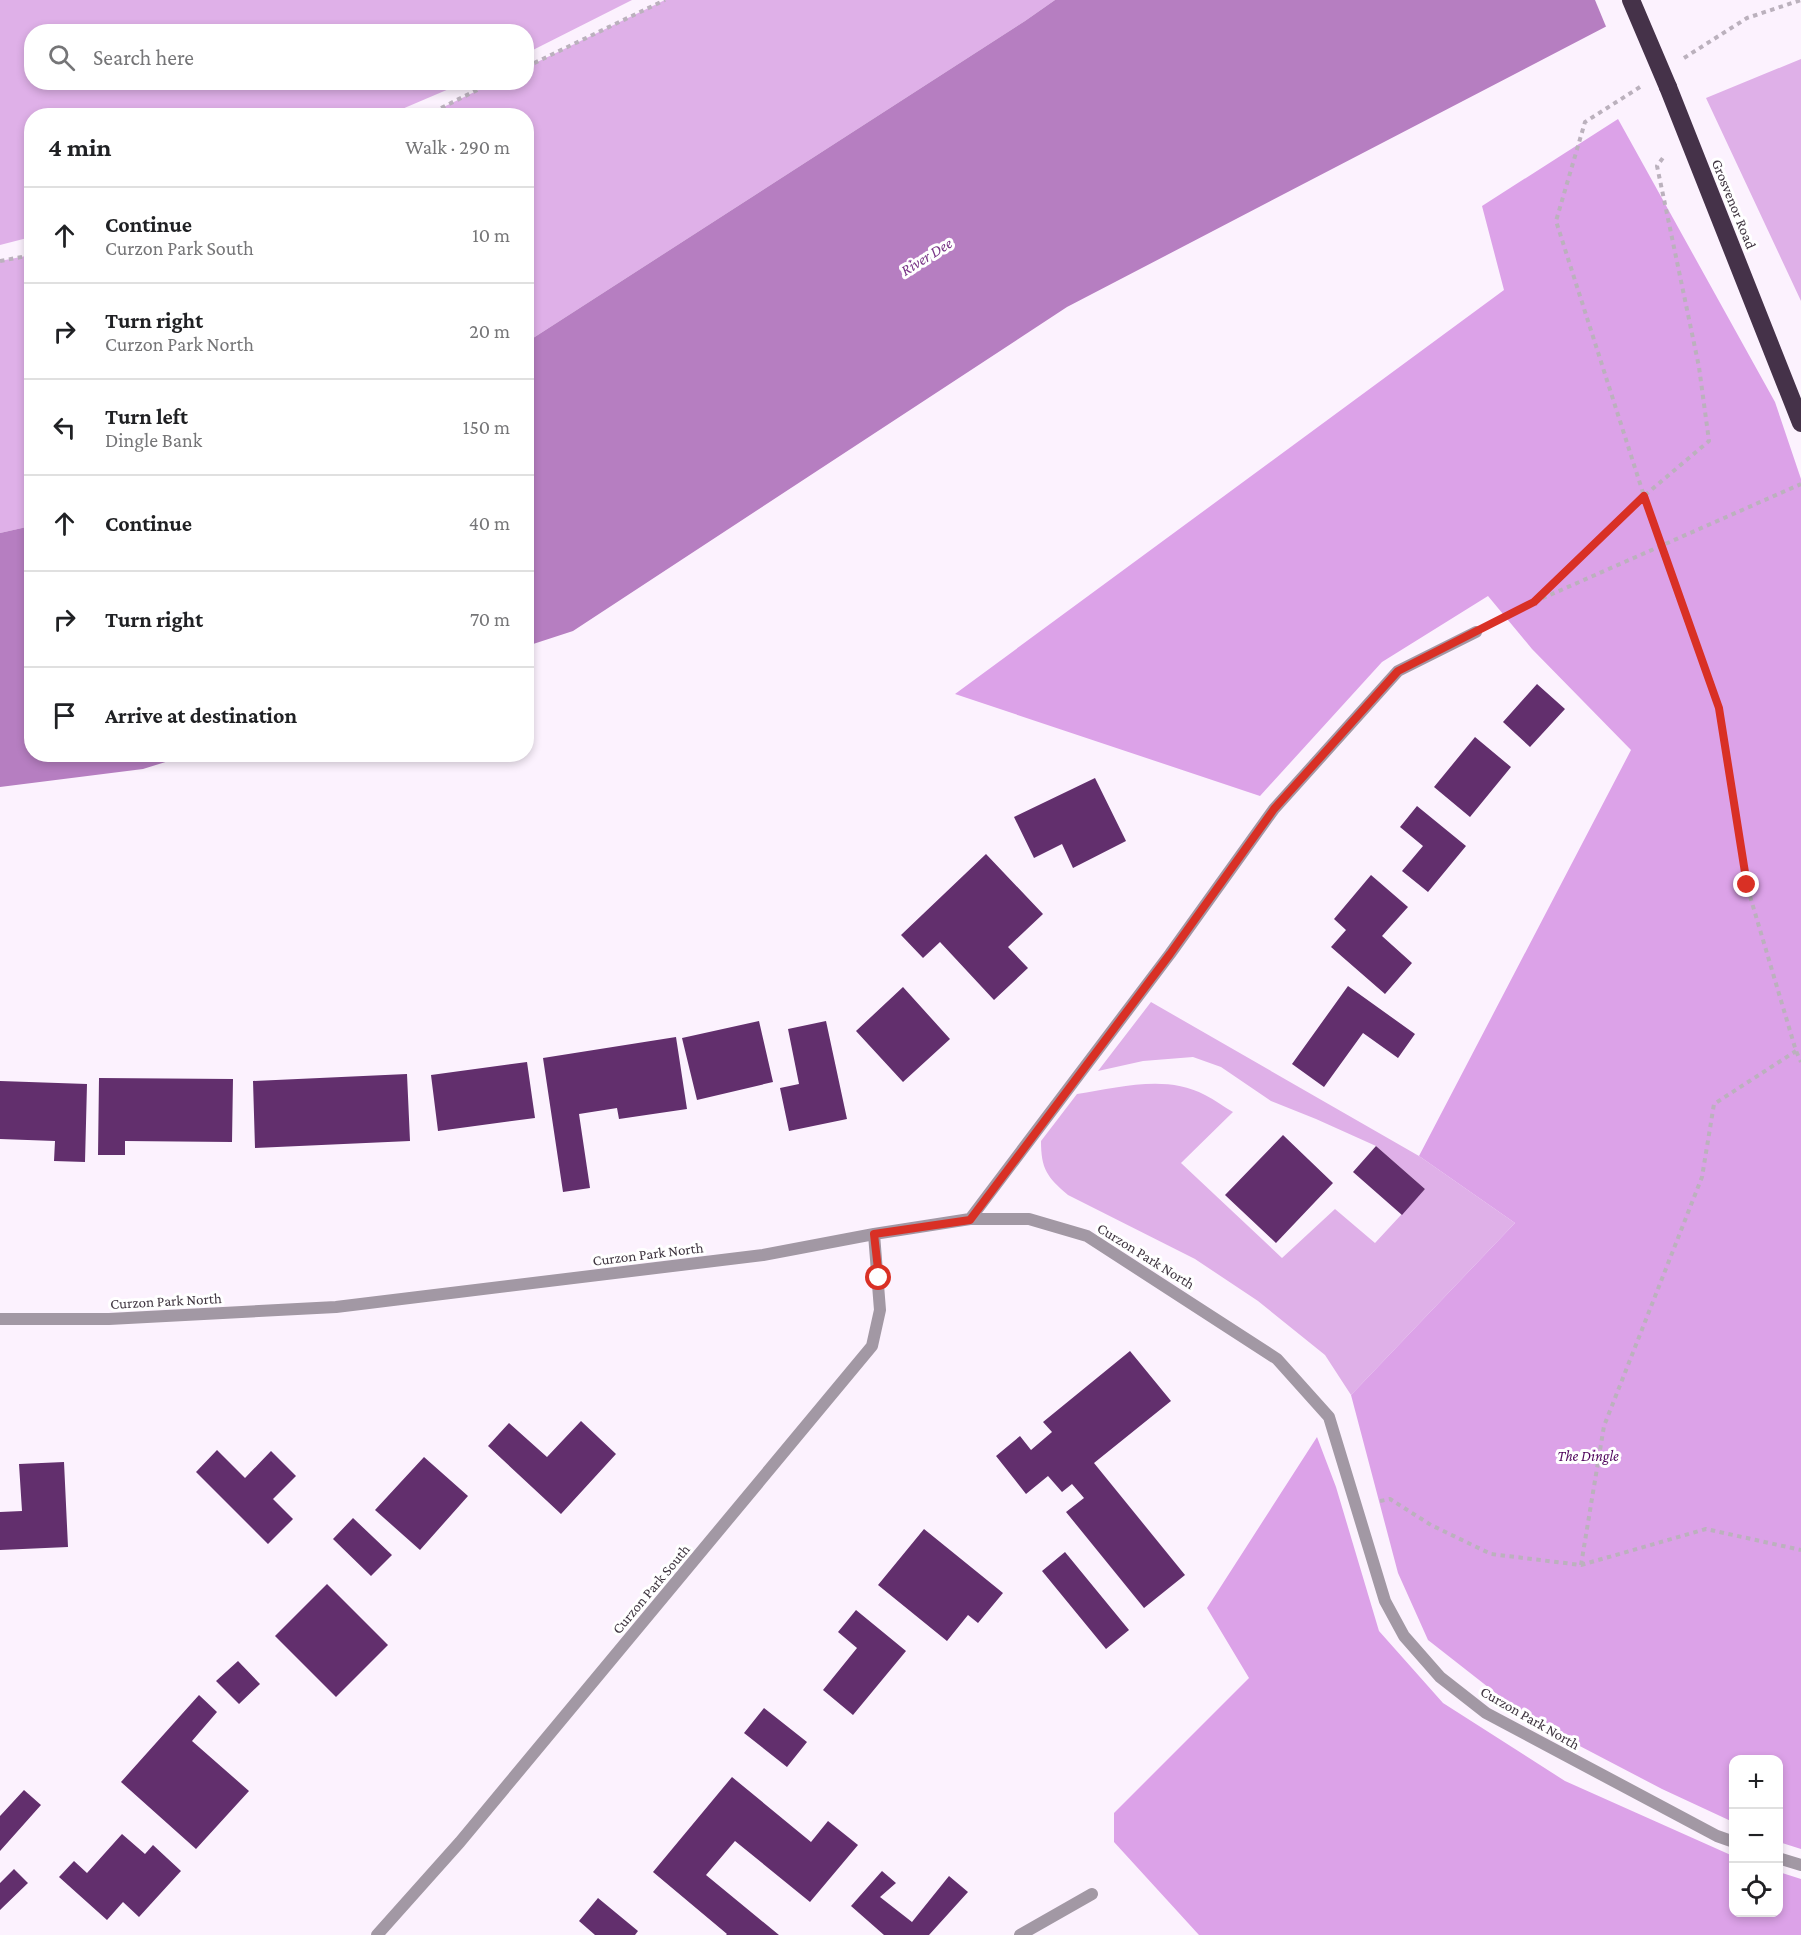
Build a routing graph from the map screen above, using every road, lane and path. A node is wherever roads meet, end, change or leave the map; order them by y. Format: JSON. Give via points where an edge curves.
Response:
{"nodes":[{"id":1,"x":666,"y":0,"type":"edge"},
{"id":2,"x":1631,"y":0,"type":"edge"},
{"id":3,"x":1801,"y":0,"type":"edge"},
{"id":4,"x":1680,"y":61,"type":"dead end"},
{"id":5,"x":534,"y":63,"type":"edge"},
{"id":6,"x":1642,"y":85,"type":"dead end"},
{"id":7,"x":478,"y":90,"type":"edge"},
{"id":8,"x":441,"y":108,"type":"edge"},
{"id":9,"x":1658,"y":166,"type":"dead end"},
{"id":10,"x":24,"y":256,"type":"edge"},
{"id":11,"x":0,"y":261,"type":"edge"},
{"id":12,"x":1801,"y":423,"type":"edge"},
{"id":13,"x":1801,"y":484,"type":"edge"},
{"id":14,"x":1644,"y":496,"type":"junction"},
{"id":15,"x":1534,"y":602,"type":"junction"},
{"id":16,"x":1476,"y":632,"type":"joint"},
{"id":17,"x":1796,"y":1051,"type":"junction"},
{"id":18,"x":1801,"y":1062,"type":"edge"},
{"id":19,"x":970,"y":1220,"type":"junction"},
{"id":20,"x":874,"y":1234,"type":"junction"},
{"id":21,"x":0,"y":1319,"type":"edge"},
{"id":22,"x":1357,"y":1507,"type":"junction"},
{"id":23,"x":1801,"y":1550,"type":"edge"},
{"id":24,"x":1581,"y":1565,"type":"junction"},
{"id":25,"x":1729,"y":1840,"type":"edge"},
{"id":26,"x":1783,"y":1859,"type":"edge"},
{"id":27,"x":1801,"y":1865,"type":"edge"},
{"id":28,"x":1092,"y":1894,"type":"dead end"},
{"id":29,"x":377,"y":1935,"type":"edge"},
{"id":30,"x":1020,"y":1935,"type":"edge"}],
"edges":[{"from":1,"to":5,"type":"path"},
{"from":2,"to":12,"type":"highway","name":"Grosvenor Road","bridge":true},
{"from":3,"to":4,"type":"path","via":[[1747,18]]},
{"from":6,"to":14,"type":"path","via":[[1585,122],[1556,221]]},
{"from":7,"to":8,"type":"path"},
{"from":9,"to":14,"type":"path","via":[[1709,441]]},
{"from":10,"to":11,"type":"path"},
{"from":13,"to":15,"type":"path","bridge":true},
{"from":14,"to":15,"type":"path"},
{"from":14,"to":17,"type":"path","via":[[1719,708],[1747,885]]},
{"from":15,"to":16,"type":"path"},
{"from":16,"to":19,"type":"street","via":[[1398,671],[1274,809]]},
{"from":17,"to":18,"type":"path"},
{"from":17,"to":24,"type":"path","via":[[1714,1104],[1702,1177],[1604,1426]]},
{"from":19,"to":20,"type":"street","name":"Curzon Park North"},
{"from":19,"to":22,"type":"street","name":"Curzon Park North","via":[[1029,1219],[1087,1236],[1277,1359],[1329,1417]]},
{"from":20,"to":21,"type":"street","name":"Curzon Park North","via":[[763,1255],[336,1307],[109,1319]]},
{"from":20,"to":29,"type":"street","name":"Curzon Park South","via":[[880,1310],[872,1346],[460,1842]]},
{"from":22,"to":24,"type":"path","via":[[1390,1499],[1491,1554]]},
{"from":22,"to":25,"type":"street","name":"Curzon Park North","via":[[1385,1601],[1404,1636],[1440,1677],[1486,1713]]},
{"from":23,"to":24,"type":"path","via":[[1706,1529]]},
{"from":26,"to":27,"type":"street"},
{"from":28,"to":30,"type":"street"}]}
